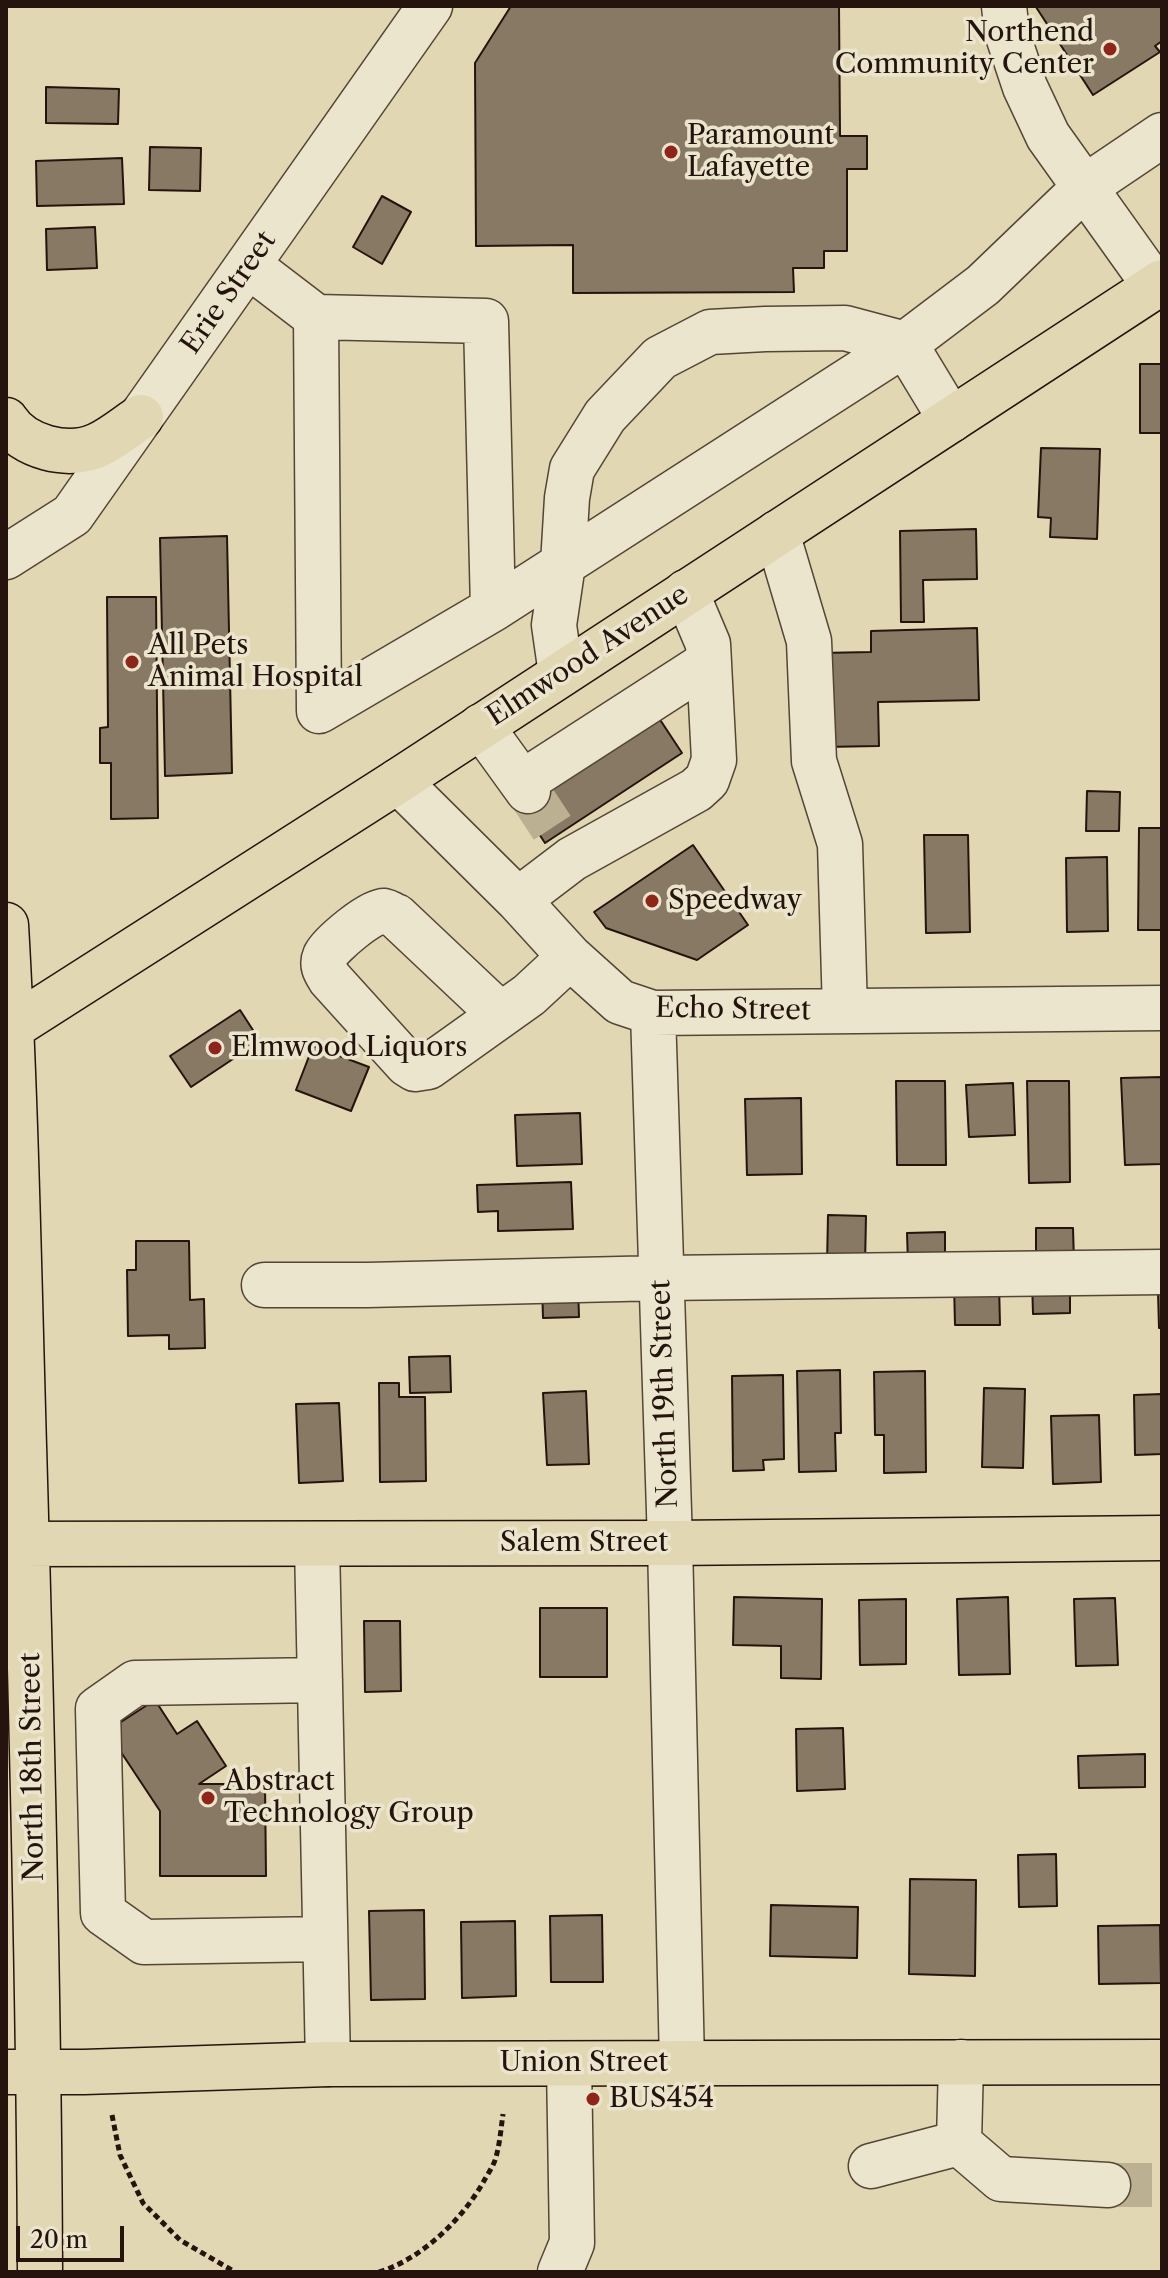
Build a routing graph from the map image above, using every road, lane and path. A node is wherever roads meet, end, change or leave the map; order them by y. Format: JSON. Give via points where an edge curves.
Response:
{"nodes":[{"id":1,"x":430,"y":6,"type":"edge"},
{"id":2,"x":1004,"y":6,"type":"edge"},
{"id":3,"x":1162,"y":135,"type":"edge"},
{"id":4,"x":1085,"y":187,"type":"junction"},
{"id":5,"x":248,"y":265,"type":"junction"},
{"id":6,"x":1159,"y":284,"type":"edge"},
{"id":7,"x":316,"y":317,"type":"junction"},
{"id":8,"x":905,"y":344,"type":"junction"},
{"id":9,"x":141,"y":417,"type":"junction"},
{"id":10,"x":6,"y":420,"type":"edge"},
{"id":11,"x":951,"y":420,"type":"junction"},
{"id":12,"x":777,"y":533,"type":"junction"},
{"id":13,"x":6,"y":557,"type":"edge"},
{"id":14,"x":563,"y":564,"type":"junction"},
{"id":15,"x":686,"y":592,"type":"junction"},
{"id":16,"x":493,"y":609,"type":"junction"},
{"id":17,"x":709,"y":662,"type":"junction"},
{"id":18,"x":561,"y":674,"type":"junction"},
{"id":19,"x":481,"y":726,"type":"junction"},
{"id":20,"x":398,"y":781,"type":"junction"},
{"id":21,"x":518,"y":900,"type":"junction"},
{"id":22,"x":6,"y":925,"type":"edge"},
{"id":23,"x":570,"y":957,"type":"junction"},
{"id":24,"x":1162,"y":1008,"type":"edge"},
{"id":25,"x":845,"y":1011,"type":"junction"},
{"id":26,"x":653,"y":1013,"type":"junction"},
{"id":27,"x":501,"y":1015,"type":"dead end"},
{"id":28,"x":11,"y":1028,"type":"junction"},
{"id":29,"x":1162,"y":1272,"type":"edge"},
{"id":30,"x":662,"y":1278,"type":"junction"},
{"id":31,"x":264,"y":1285,"type":"dead end"},
{"id":32,"x":1162,"y":1538,"type":"edge"},
{"id":33,"x":670,"y":1543,"type":"junction"},
{"id":34,"x":16,"y":1544,"type":"edge"},
{"id":35,"x":317,"y":1544,"type":"junction"},
{"id":36,"x":320,"y":1680,"type":"junction"},
{"id":37,"x":325,"y":1939,"type":"junction"},
{"id":38,"x":961,"y":2062,"type":"junction"},
{"id":39,"x":1162,"y":2062,"type":"edge"},
{"id":40,"x":682,"y":2063,"type":"junction"},
{"id":41,"x":328,"y":2064,"type":"junction"},
{"id":42,"x":569,"y":2064,"type":"junction"},
{"id":43,"x":23,"y":2072,"type":"edge"},
{"id":44,"x":503,"y":2114,"type":"dead end"},
{"id":45,"x":112,"y":2115,"type":"dead end"},
{"id":46,"x":959,"y":2143,"type":"junction"},
{"id":47,"x":871,"y":2166,"type":"dead end"},
{"id":48,"x":1108,"y":2185,"type":"tunnel mouth"},
{"id":49,"x":40,"y":2272,"type":"edge"},
{"id":50,"x":235,"y":2272,"type":"edge"},
{"id":51,"x":379,"y":2272,"type":"edge"},
{"id":52,"x":560,"y":2272,"type":"edge"}],
"edges":[{"from":1,"to":5,"type":"street","name":"Erie Street"},
{"from":2,"to":4,"type":"street","via":[[1025,87],[1048,136]]},
{"from":3,"to":4,"type":"street"},
{"from":4,"to":6,"type":"street"},
{"from":4,"to":8,"type":"street","via":[[983,285]]},
{"from":5,"to":7,"type":"street"},
{"from":5,"to":9,"type":"street","name":"Erie Street"},
{"from":6,"to":11,"type":"main road","name":"Elmwood Avenue"},
{"from":7,"to":16,"type":"street","via":[[486,321]]},
{"from":7,"to":16,"type":"street","via":[[319,711]]},
{"from":8,"to":11,"type":"street"},
{"from":8,"to":14,"type":"street"},
{"from":8,"to":14,"type":"street","via":[[845,328],[710,332],[660,358],[605,416],[572,469]]},
{"from":9,"to":10,"type":"main road","via":[[96,446],[71,451],[41,447],[15,433]]},
{"from":9,"to":13,"type":"street","name":"Erie Street","via":[[72,515]]},
{"from":11,"to":12,"type":"main road","name":"Elmwood Avenue"},
{"from":12,"to":15,"type":"main road","name":"Elmwood Avenue"},
{"from":12,"to":25,"type":"street","via":[[809,641],[814,761],[840,844]]},
{"from":14,"to":16,"type":"street"},
{"from":14,"to":18,"type":"street","via":[[554,625]]},
{"from":15,"to":17,"type":"street","via":[[708,644]]},
{"from":15,"to":18,"type":"main road","name":"Elmwood Avenue"},
{"from":17,"to":19,"type":"street","via":[[525,786]]},
{"from":17,"to":21,"type":"street","via":[[714,760],[707,780],[696,790],[564,847]]},
{"from":18,"to":19,"type":"main road","name":"Elmwood Avenue"},
{"from":19,"to":20,"type":"main road","name":"Elmwood Avenue"},
{"from":20,"to":21,"type":"street","name":"Echo Street"},
{"from":20,"to":28,"type":"main road","name":"Elmwood Avenue"},
{"from":21,"to":23,"type":"street","name":"Echo Street"},
{"from":22,"to":28,"type":"main road","name":"North 18th Street"},
{"from":23,"to":26,"type":"street","name":"Echo Street","via":[[620,1002]]},
{"from":23,"to":27,"type":"street"},
{"from":24,"to":25,"type":"street","name":"Echo Street"},
{"from":25,"to":26,"type":"street","name":"Echo Street"},
{"from":26,"to":30,"type":"street","name":"North 19th Street"},
{"from":28,"to":34,"type":"main road","name":"North 18th Street"},
{"from":29,"to":30,"type":"street"},
{"from":30,"to":31,"type":"street"},
{"from":30,"to":33,"type":"street","name":"North 19th Street"},
{"from":32,"to":33,"type":"main road","name":"Salem Street"},
{"from":33,"to":35,"type":"main road","name":"Salem Street"},
{"from":33,"to":40,"type":"street","name":"North 19th Street"},
{"from":34,"to":35,"type":"main road","name":"Salem Street"},
{"from":34,"to":43,"type":"main road","name":"North 18th Street"},
{"from":35,"to":36,"type":"street"},
{"from":36,"to":37,"type":"street"},
{"from":36,"to":37,"type":"street","via":[[135,1683],[98,1709],[103,1913],[144,1942]]},
{"from":37,"to":41,"type":"street"},
{"from":38,"to":39,"type":"main road","name":"Union Street"},
{"from":38,"to":40,"type":"main road","name":"Union Street"},
{"from":38,"to":46,"type":"street"},
{"from":40,"to":42,"type":"main road","name":"Union Street"},
{"from":41,"to":42,"type":"main road","name":"Union Street"},
{"from":41,"to":43,"type":"main road","name":"Union Street"},
{"from":42,"to":52,"type":"street","via":[[572,2243]]},
{"from":43,"to":49,"type":"main road","name":"North 18th Street"},
{"from":44,"to":51,"type":"path","via":[[496,2160],[478,2193],[425,2247]]},
{"from":45,"to":50,"type":"path","via":[[120,2155],[143,2203],[180,2240]]},
{"from":46,"to":47,"type":"street"},
{"from":46,"to":48,"type":"street","via":[[1001,2179]]}]}
